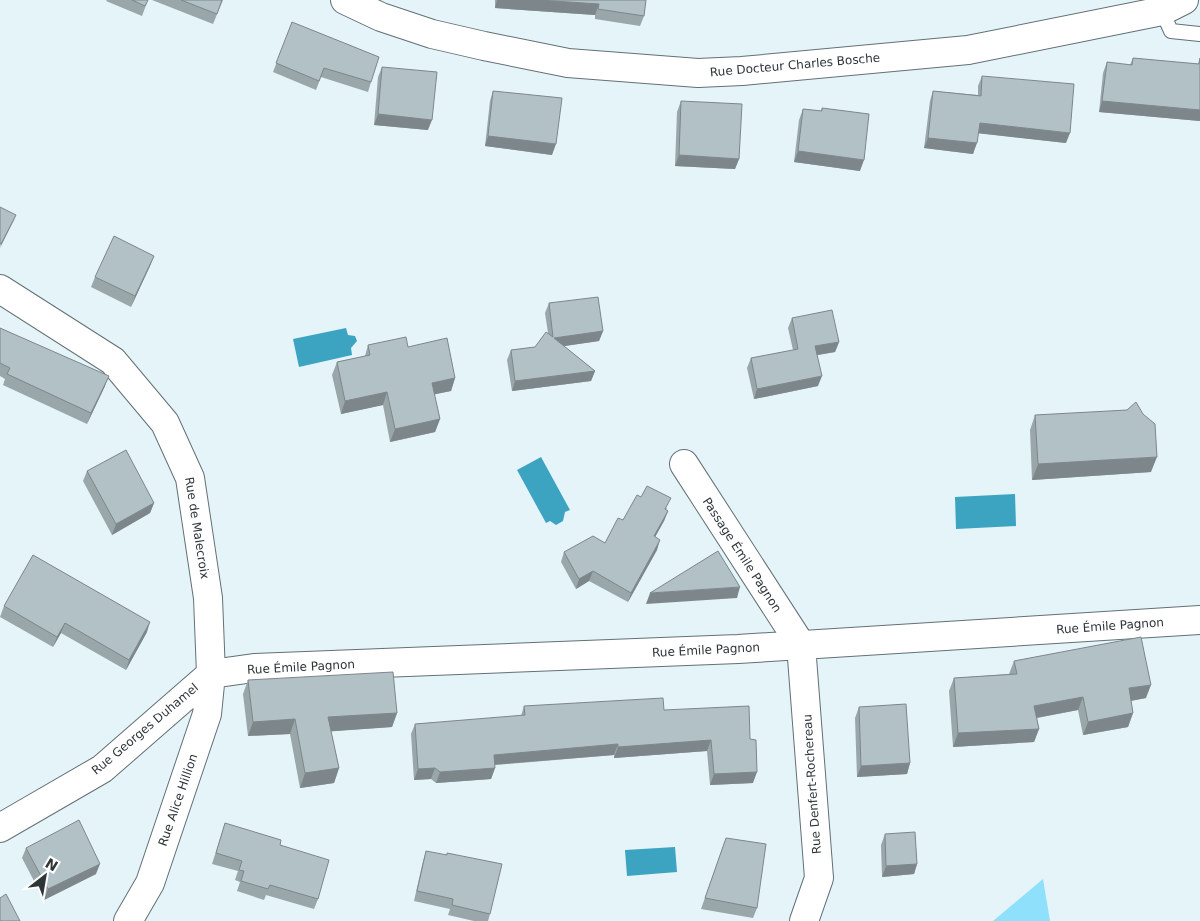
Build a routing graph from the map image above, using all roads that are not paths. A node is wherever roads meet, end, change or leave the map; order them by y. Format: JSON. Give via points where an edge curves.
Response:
{"nodes":[{"id":1,"x":345,"y":0,"type":"edge"},
{"id":2,"x":1173,"y":6,"type":"edge"},
{"id":3,"x":1200,"y":11,"type":"edge"},
{"id":4,"x":1200,"y":34,"type":"edge"},
{"id":5,"x":0,"y":289,"type":"edge"},
{"id":6,"x":684,"y":464,"type":"dead end"},
{"id":7,"x":1200,"y":620,"type":"edge"},
{"id":8,"x":801,"y":645,"type":"junction"},
{"id":9,"x":211,"y":674,"type":"junction"},
{"id":10,"x":0,"y":828,"type":"edge"},
{"id":11,"x":128,"y":921,"type":"edge"},
{"id":12,"x":804,"y":921,"type":"edge"}],
"edges":[{"from":1,"to":2,"type":"street","name":"Rue Docteur Charles Bosche","via":[[381,17],[432,34],[484,46],[568,62],[698,73],[968,50]]},
{"from":2,"to":3,"type":"street","name":"Rue Docteur Charles Bosche","via":[[1189,14]]},
{"from":2,"to":4,"type":"lane","via":[[1171,31]]},
{"from":5,"to":9,"type":"street","name":"Rue de Malecroix","via":[[113,361],[165,423],[190,478],[208,598]]},
{"from":6,"to":8,"type":"street","name":"Passage Émile Pagnon"},
{"from":7,"to":8,"type":"street","name":"Rue Émile Pagnon"},
{"from":8,"to":9,"type":"street","name":"Rue Émile Pagnon","via":[[254,668]]},
{"from":8,"to":12,"type":"street","name":"Rue Denfert-Rochereau","via":[[819,878]]},
{"from":9,"to":10,"type":"street","name":"Rue Georges Duhamel","via":[[102,769]]},
{"from":9,"to":11,"type":"street","name":"Rue Alice Hillion","via":[[207,714],[150,884]]}]}
